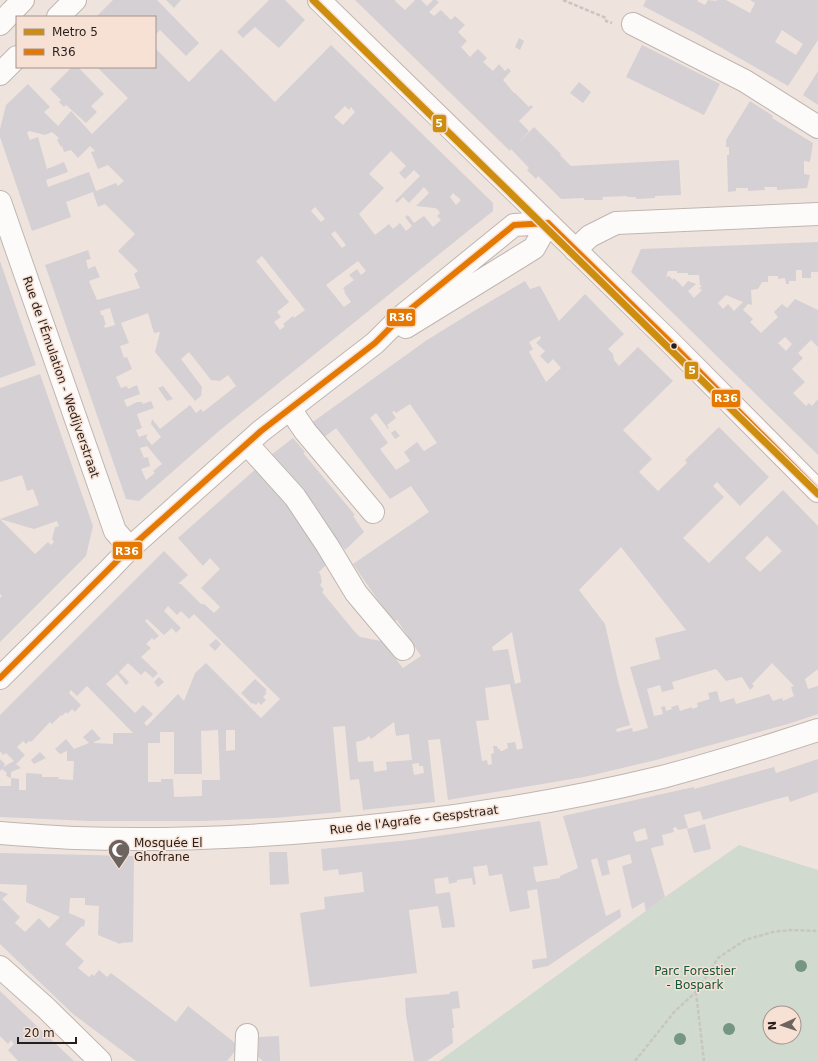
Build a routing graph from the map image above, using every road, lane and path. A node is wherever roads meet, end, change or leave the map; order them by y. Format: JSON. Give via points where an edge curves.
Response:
{"nodes":[{"id":1,"x":23,"y":0,"type":"edge"},
{"id":2,"x":75,"y":0,"type":"edge"},
{"id":3,"x":319,"y":0,"type":"edge"},
{"id":4,"x":563,"y":0,"type":"edge"},
{"id":5,"x":59,"y":16,"type":"edge"},
{"id":6,"x":606,"y":21,"type":"dead end"},
{"id":7,"x":0,"y":24,"type":"edge"},
{"id":8,"x":633,"y":24,"type":"dead end"},
{"id":9,"x":16,"y":58,"type":"edge"},
{"id":10,"x":0,"y":74,"type":"edge"},
{"id":11,"x":818,"y":127,"type":"edge"},
{"id":12,"x":0,"y":202,"type":"edge"},
{"id":13,"x":818,"y":214,"type":"edge"},
{"id":14,"x":548,"y":223,"type":"junction"},
{"id":15,"x":575,"y":250,"type":"junction"},
{"id":16,"x":375,"y":343,"type":"junction"},
{"id":17,"x":290,"y":409,"type":"junction"},
{"id":18,"x":247,"y":444,"type":"junction"},
{"id":19,"x":818,"y":492,"type":"edge"},
{"id":20,"x":373,"y":512,"type":"dead end"},
{"id":21,"x":130,"y":548,"type":"junction"},
{"id":22,"x":403,"y":649,"type":"dead end"},
{"id":23,"x":0,"y":678,"type":"edge"},
{"id":24,"x":818,"y":730,"type":"edge"},
{"id":25,"x":0,"y":834,"type":"edge"},
{"id":26,"x":818,"y":931,"type":"edge"},
{"id":27,"x":0,"y":968,"type":"edge"},
{"id":28,"x":696,"y":992,"type":"junction"},
{"id":29,"x":247,"y":1035,"type":"dead end"},
{"id":30,"x":100,"y":1061,"type":"edge"},
{"id":31,"x":246,"y":1061,"type":"edge"},
{"id":32,"x":635,"y":1061,"type":"edge"},
{"id":33,"x":704,"y":1061,"type":"edge"}],
"edges":[{"from":1,"to":7,"type":"street"},
{"from":2,"to":5,"type":"street"},
{"from":3,"to":14,"type":"street"},
{"from":4,"to":6,"type":"path","via":[[606,18]]},
{"from":8,"to":11,"type":"street","via":[[745,81]]},
{"from":9,"to":10,"type":"street"},
{"from":12,"to":21,"type":"street","name":"Rue de l'Émulation - Wedijverstraat","via":[[116,530]]},
{"from":13,"to":15,"type":"street","via":[[616,223],[590,236]]},
{"from":14,"to":15,"type":"street"},
{"from":14,"to":16,"type":"street","via":[[534,248]]},
{"from":14,"to":16,"type":"street","via":[[514,225],[402,316]]},
{"from":15,"to":19,"type":"street"},
{"from":16,"to":17,"type":"street"},
{"from":17,"to":18,"type":"street"},
{"from":17,"to":20,"type":"street","via":[[305,431]]},
{"from":18,"to":21,"type":"street"},
{"from":18,"to":22,"type":"street","via":[[295,497],[356,593]]},
{"from":21,"to":23,"type":"street"},
{"from":24,"to":25,"type":"street","name":"Rue de l'Agrafe - Gespstraat","via":[[741,755],[660,777],[466,815],[351,829],[225,837],[139,839]]},
{"from":26,"to":28,"type":"path","via":[[790,930],[744,940],[718,958]]},
{"from":27,"to":30,"type":"street","via":[[46,1008]]},
{"from":28,"to":32,"type":"path","via":[[675,1011]]},
{"from":28,"to":33,"type":"path"},
{"from":29,"to":31,"type":"street"}]}
